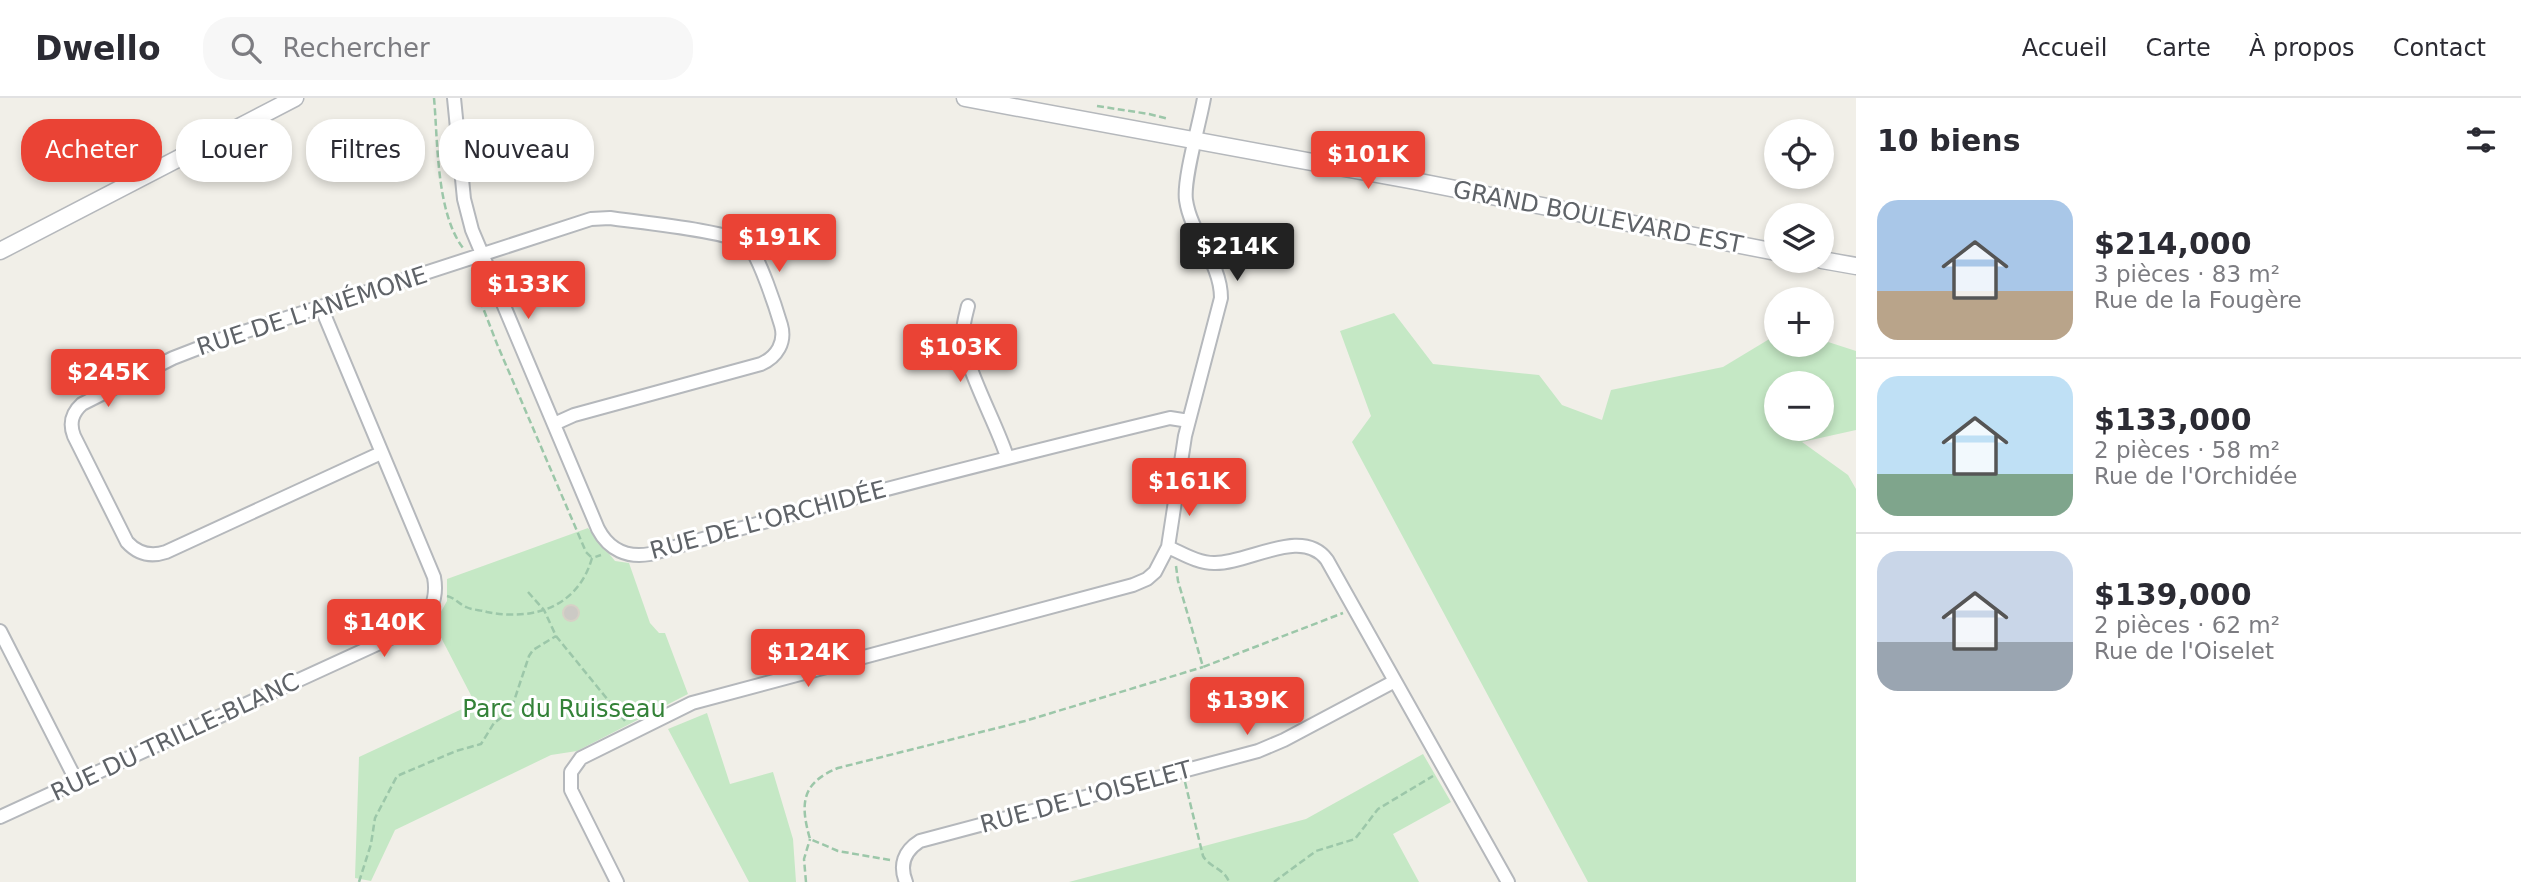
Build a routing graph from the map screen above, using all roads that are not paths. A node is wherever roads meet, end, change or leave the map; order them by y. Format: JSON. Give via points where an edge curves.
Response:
{"nodes":[{"id":1,"x":295,"y":98,"type":"edge"},
{"id":2,"x":454,"y":98,"type":"edge"},
{"id":3,"x":965,"y":98,"type":"edge"},
{"id":4,"x":1204,"y":98,"type":"edge"},
{"id":5,"x":1196,"y":141,"type":"junction"},
{"id":6,"x":1764,"y":250,"type":"edge"},
{"id":7,"x":0,"y":251,"type":"edge"},
{"id":8,"x":482,"y":255,"type":"junction"},
{"id":9,"x":1834,"y":262,"type":"edge"},
{"id":10,"x":1856,"y":266,"type":"edge"},
{"id":11,"x":968,"y":306,"type":"dead end"},
{"id":12,"x":321,"y":307,"type":"junction"},
{"id":13,"x":1189,"y":421,"type":"junction"},
{"id":14,"x":554,"y":424,"type":"junction"},
{"id":15,"x":381,"y":453,"type":"junction"},
{"id":16,"x":1007,"y":457,"type":"junction"},
{"id":17,"x":1168,"y":547,"type":"junction"},
{"id":18,"x":0,"y":631,"type":"edge"},
{"id":19,"x":1395,"y":681,"type":"junction"},
{"id":20,"x":77,"y":782,"type":"junction"},
{"id":21,"x":0,"y":817,"type":"edge"},
{"id":22,"x":617,"y":882,"type":"edge"},
{"id":23,"x":906,"y":882,"type":"edge"},
{"id":24,"x":1508,"y":882,"type":"edge"}],
"edges":[{"from":1,"to":7,"type":"street"},
{"from":2,"to":8,"type":"street","name":"RUE DE L'ORCHIDÉE","via":[[464,199]]},
{"from":3,"to":5,"type":"street","name":"GRAND BOULEVARD EST"},
{"from":4,"to":5,"type":"street"},
{"from":5,"to":6,"type":"street","name":"GRAND BOULEVARD EST"},
{"from":5,"to":13,"type":"street","via":[[1186,201],[1219,279],[1222,298]]},
{"from":8,"to":12,"type":"street","name":"RUE DE L'ANÉMONE"},
{"from":8,"to":14,"type":"street","name":"RUE DE L'ORCHIDÉE"},
{"from":8,"to":14,"type":"street","name":"RUE DE L'ANÉMONE","via":[[606,217],[736,238],[755,256],[782,328],[782,343],[774,356]]},
{"from":9,"to":10,"type":"street"},
{"from":11,"to":16,"type":"street","via":[[963,334],[966,356]]},
{"from":12,"to":15,"type":"street","name":"RUE DU TRILLE-BLANC"},
{"from":12,"to":15,"type":"street","name":"RUE DE L'ANÉMONE","via":[[186,353],[92,398],[74,414],[74,436],[127,542],[152,555]]},
{"from":13,"to":16,"type":"street","name":"RUE DE L'ORCHIDÉE","via":[[1170,418]]},
{"from":13,"to":17,"type":"street"},
{"from":14,"to":16,"type":"street","name":"RUE DE L'ORCHIDÉE","via":[[601,534],[612,547],[633,555],[652,554]]},
{"from":15,"to":20,"type":"street","name":"RUE DU TRILLE-BLANC","via":[[434,577],[434,600],[424,619]]},
{"from":17,"to":19,"type":"street","via":[[1215,563],[1294,546],[1317,550]]},
{"from":17,"to":22,"type":"street","via":[[1158,568],[1140,583],[692,703],[581,758],[570,776],[570,790]]},
{"from":18,"to":20,"type":"street"},
{"from":19,"to":23,"type":"street","name":"RUE DE L'OISELET","via":[[1276,745],[925,839],[912,846],[903,863]]},
{"from":19,"to":24,"type":"street"},
{"from":20,"to":21,"type":"street","name":"RUE DU TRILLE-BLANC"}]}
